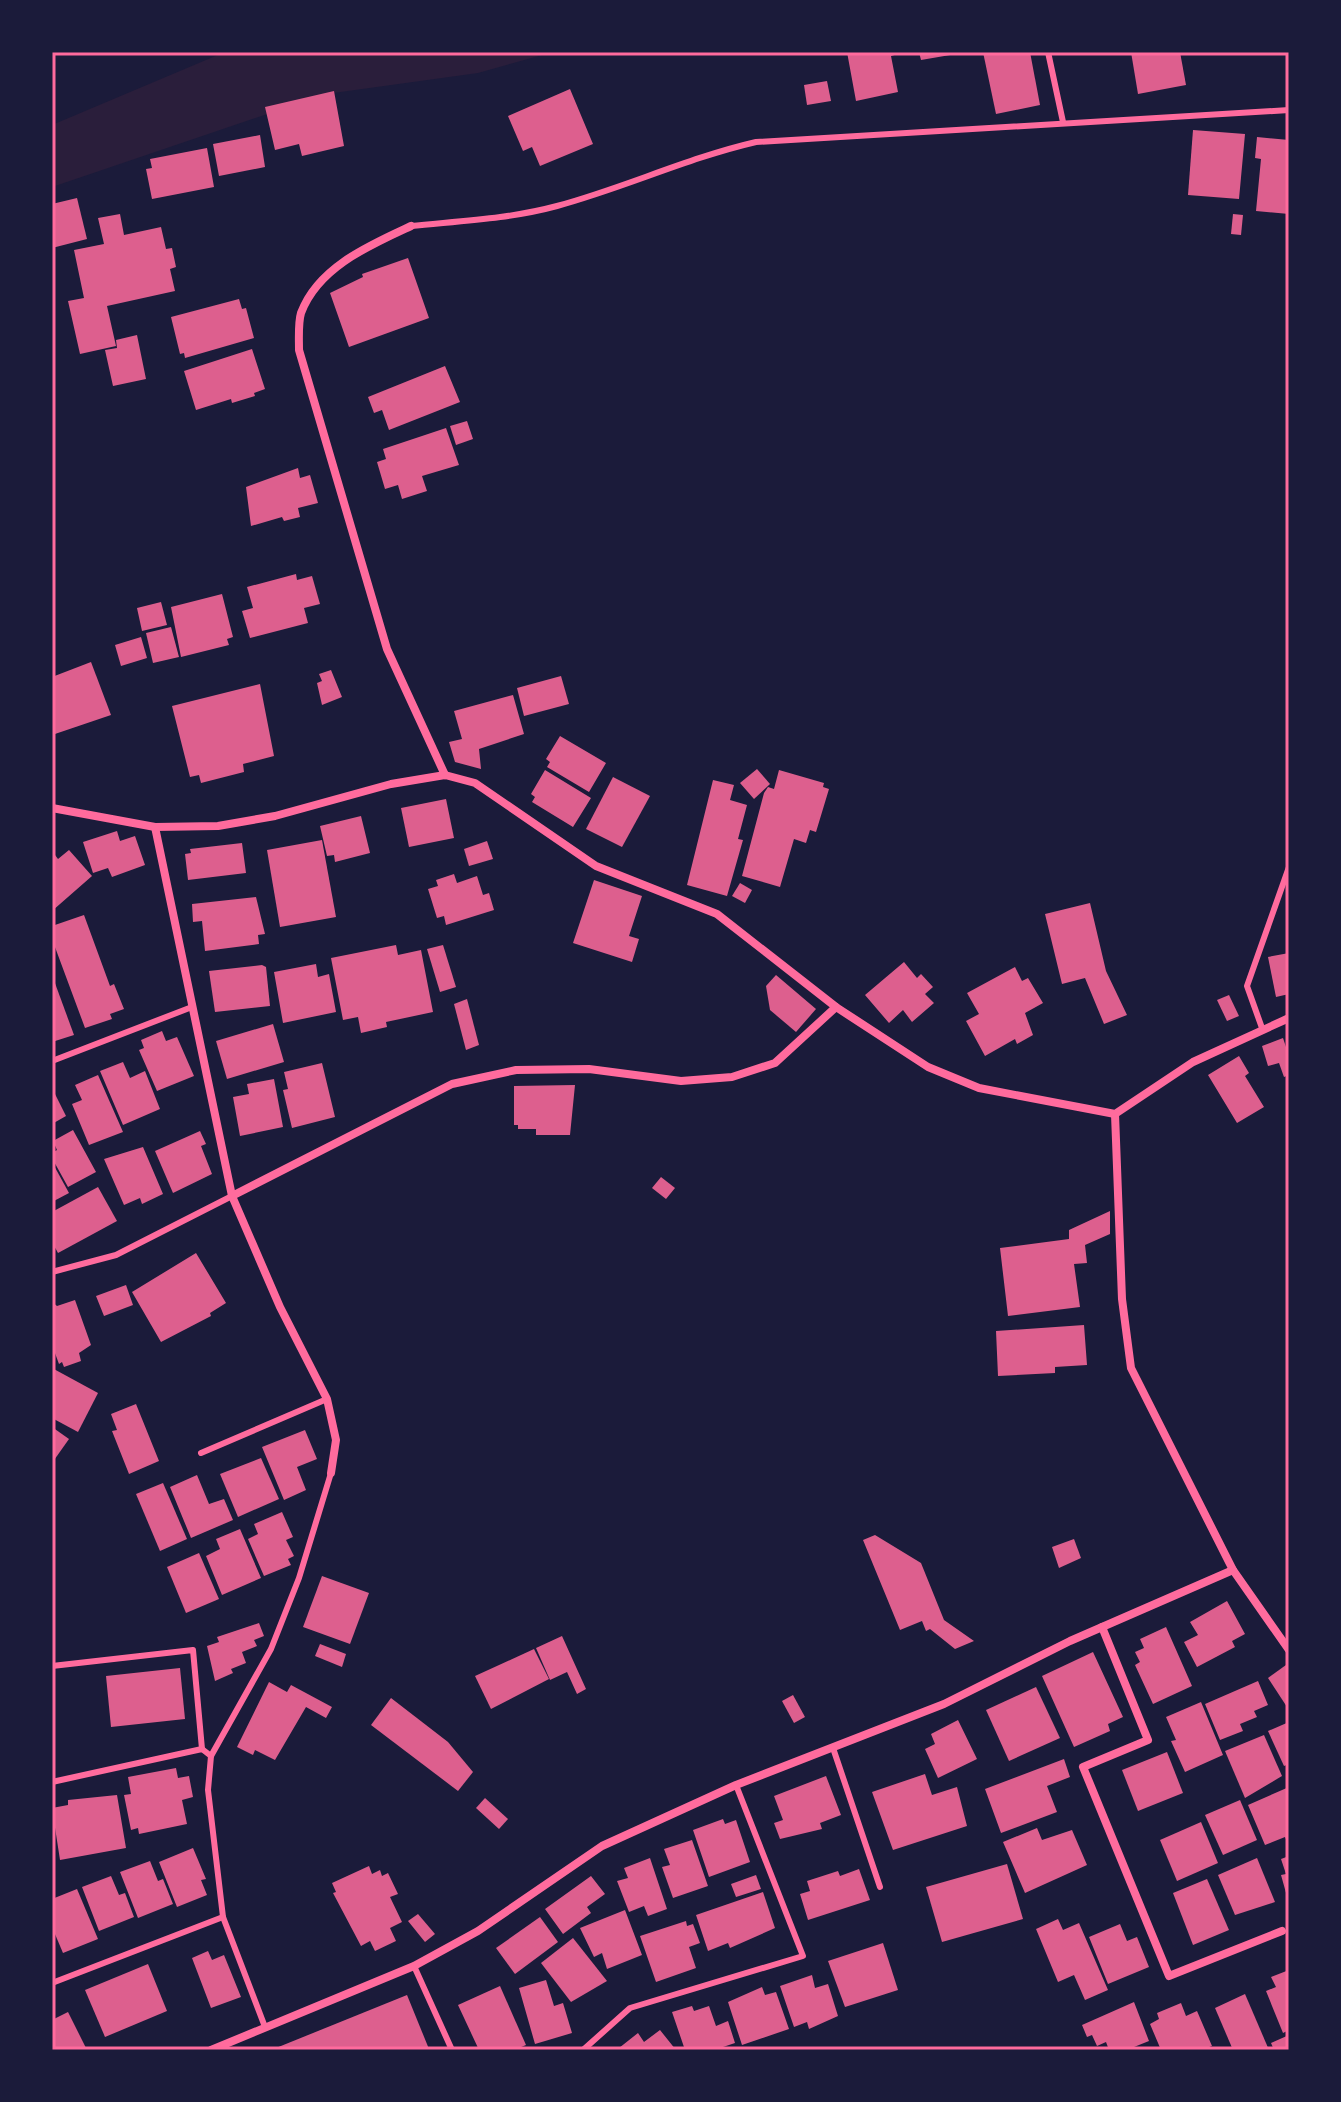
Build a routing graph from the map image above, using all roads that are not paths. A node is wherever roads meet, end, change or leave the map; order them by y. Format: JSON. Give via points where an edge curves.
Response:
{"nodes":[{"id":1,"x":1048,"y":52,"type":"edge"},
{"id":2,"x":1289,"y":110,"type":"edge"},
{"id":3,"x":1063,"y":122,"type":"junction"},
{"id":4,"x":411,"y":226,"type":"joint"},
{"id":5,"x":445,"y":775,"type":"junction"},
{"id":6,"x":52,"y":808,"type":"edge"},
{"id":7,"x":155,"y":827,"type":"junction"},
{"id":8,"x":1289,"y":867,"type":"edge"},
{"id":9,"x":192,"y":1007,"type":"junction"},
{"id":10,"x":836,"y":1007,"type":"junction"},
{"id":11,"x":1289,"y":1018,"type":"edge"},
{"id":12,"x":1262,"y":1028,"type":"junction"},
{"id":13,"x":52,"y":1061,"type":"edge"},
{"id":14,"x":1115,"y":1114,"type":"junction"},
{"id":15,"x":232,"y":1196,"type":"junction"},
{"id":16,"x":52,"y":1272,"type":"edge"},
{"id":17,"x":327,"y":1399,"type":"junction"},
{"id":18,"x":201,"y":1453,"type":"dead end"},
{"id":19,"x":331,"y":1473,"type":"joint"},
{"id":20,"x":1233,"y":1570,"type":"junction"},
{"id":21,"x":1102,"y":1627,"type":"junction"},
{"id":22,"x":1289,"y":1650,"type":"edge"},
{"id":23,"x":52,"y":1666,"type":"edge"},
{"id":24,"x":833,"y":1748,"type":"junction"},
{"id":25,"x":202,"y":1749,"type":"junction"},
{"id":26,"x":211,"y":1756,"type":"junction"},
{"id":27,"x":52,"y":1782,"type":"edge"},
{"id":28,"x":736,"y":1785,"type":"junction"},
{"id":29,"x":880,"y":1887,"type":"dead end"},
{"id":30,"x":223,"y":1917,"type":"junction"},
{"id":31,"x":1282,"y":1931,"type":"dead end"},
{"id":32,"x":414,"y":1966,"type":"junction"},
{"id":33,"x":52,"y":1983,"type":"edge"},
{"id":34,"x":265,"y":2027,"type":"junction"},
{"id":35,"x":211,"y":2050,"type":"edge"},
{"id":36,"x":452,"y":2050,"type":"edge"},
{"id":37,"x":583,"y":2050,"type":"edge"}],
"edges":[{"from":1,"to":3,"type":"lane"},
{"from":2,"to":3,"type":"lane"},
{"from":3,"to":4,"type":"lane","via":[[756,142],[701,155],[556,206]]},
{"from":4,"to":5,"type":"street","via":[[365,247],[317,283],[301,314],[299,350],[387,649]]},
{"from":5,"to":7,"type":"street","via":[[275,816],[218,826]]},
{"from":5,"to":10,"type":"street","via":[[475,783],[596,866],[717,914]]},
{"from":6,"to":7,"type":"street"},
{"from":7,"to":9,"type":"street"},
{"from":8,"to":12,"type":"lane","via":[[1247,986]]},
{"from":9,"to":13,"type":"lane"},
{"from":9,"to":15,"type":"street"},
{"from":10,"to":14,"type":"street","via":[[928,1067],[979,1088]]},
{"from":10,"to":15,"type":"street","via":[[775,1063],[732,1077],[681,1081],[589,1069],[516,1070],[452,1084]]},
{"from":11,"to":12,"type":"street"},
{"from":12,"to":14,"type":"street","via":[[1193,1062]]},
{"from":14,"to":20,"type":"street","via":[[1122,1299],[1131,1368]]},
{"from":15,"to":16,"type":"lane","via":[[116,1255]]},
{"from":15,"to":17,"type":"street"},
{"from":17,"to":18,"type":"lane"},
{"from":17,"to":19,"type":"street","via":[[336,1440]]},
{"from":19,"to":26,"type":"lane","via":[[271,1649]]},
{"from":20,"to":21,"type":"street"},
{"from":20,"to":22,"type":"street"},
{"from":21,"to":24,"type":"street","via":[[944,1704]]},
{"from":21,"to":31,"type":"street","via":[[1148,1740],[1083,1767],[1169,1976]]},
{"from":23,"to":25,"type":"lane","via":[[193,1650]]},
{"from":24,"to":28,"type":"street"},
{"from":24,"to":29,"type":"lane"},
{"from":25,"to":26,"type":"lane"},
{"from":25,"to":27,"type":"lane"},
{"from":26,"to":30,"type":"lane","via":[[208,1790]]},
{"from":28,"to":32,"type":"street","via":[[602,1846],[478,1931]]},
{"from":28,"to":37,"type":"lane","via":[[803,1956],[630,2008]]},
{"from":30,"to":33,"type":"lane"},
{"from":30,"to":34,"type":"lane"},
{"from":32,"to":34,"type":"street"},
{"from":32,"to":36,"type":"lane"},
{"from":34,"to":35,"type":"street"}]}
